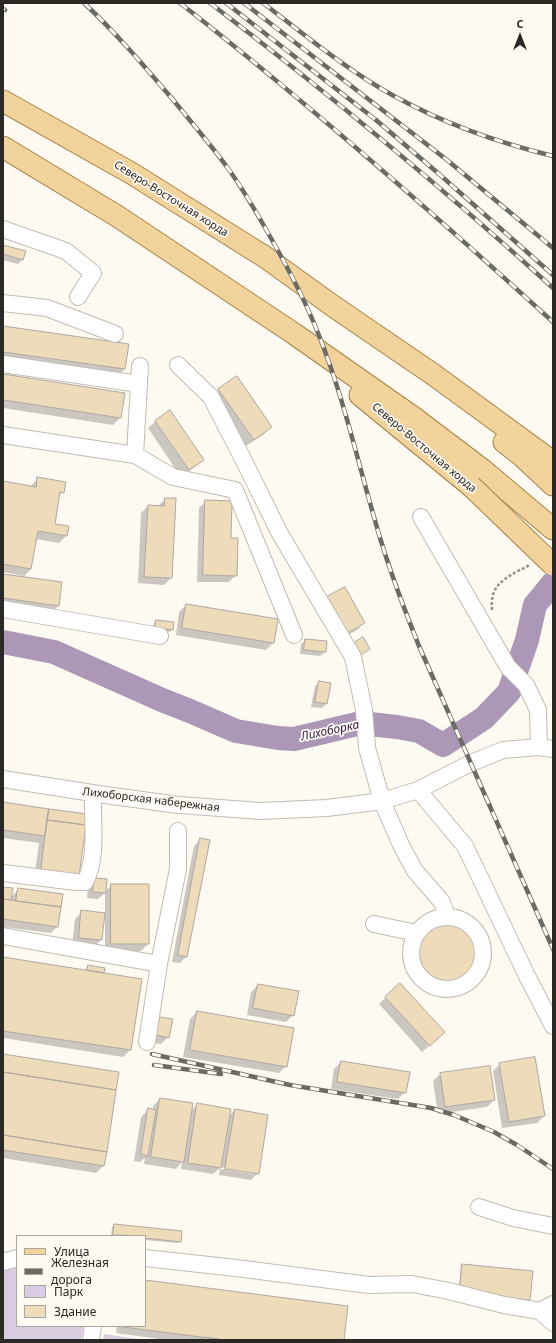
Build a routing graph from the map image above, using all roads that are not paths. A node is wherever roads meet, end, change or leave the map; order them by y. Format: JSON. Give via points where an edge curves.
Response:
{"nodes":[{"id":1,"x":3,"y":101,"type":"edge"},
{"id":2,"x":3,"y":147,"type":"edge"},
{"id":3,"x":3,"y":229,"type":"edge"},
{"id":4,"x":78,"y":297,"type":"dead end"},
{"id":5,"x":3,"y":303,"type":"edge"},
{"id":6,"x":115,"y":334,"type":"dead end"},
{"id":7,"x":3,"y":364,"type":"edge"},
{"id":8,"x":178,"y":365,"type":"dead end"},
{"id":9,"x":140,"y":366,"type":"dead end"},
{"id":10,"x":139,"y":384,"type":"junction"},
{"id":11,"x":3,"y":435,"type":"edge"},
{"id":12,"x":527,"y":451,"type":"junction"},
{"id":13,"x":135,"y":455,"type":"junction"},
{"id":14,"x":553,"y":462,"type":"edge"},
{"id":15,"x":477,"y":478,"type":"junction"},
{"id":16,"x":553,"y":485,"type":"edge"},
{"id":17,"x":422,"y":517,"type":"dead end"},
{"id":18,"x":553,"y":529,"type":"edge"},
{"id":19,"x":543,"y":563,"type":"edge"},
{"id":20,"x":3,"y":609,"type":"edge"},
{"id":21,"x":294,"y":635,"type":"dead end"},
{"id":22,"x":160,"y":636,"type":"dead end"},
{"id":23,"x":546,"y":748,"type":"edge"},
{"id":24,"x":3,"y":779,"type":"edge"},
{"id":25,"x":418,"y":790,"type":"junction"},
{"id":26,"x":94,"y":794,"type":"junction"},
{"id":27,"x":382,"y":801,"type":"junction"},
{"id":28,"x":178,"y":831,"type":"dead end"},
{"id":29,"x":3,"y":873,"type":"edge"},
{"id":30,"x":447,"y":916,"type":"junction"},
{"id":31,"x":374,"y":924,"type":"dead end"},
{"id":32,"x":416,"y":934,"type":"junction"},
{"id":33,"x":3,"y":936,"type":"edge"},
{"id":34,"x":159,"y":964,"type":"junction"},
{"id":35,"x":553,"y":1026,"type":"edge"},
{"id":36,"x":147,"y":1042,"type":"dead end"},
{"id":37,"x":479,"y":1207,"type":"dead end"},
{"id":38,"x":553,"y":1226,"type":"edge"},
{"id":39,"x":16,"y":1258,"type":"edge"},
{"id":40,"x":146,"y":1258,"type":"edge"},
{"id":41,"x":3,"y":1262,"type":"edge"},
{"id":42,"x":546,"y":1307,"type":"edge"},
{"id":43,"x":553,"y":1323,"type":"edge"},
{"id":44,"x":93,"y":1327,"type":"edge"},
{"id":45,"x":91,"y":1340,"type":"edge"}],
"edges":[{"from":1,"to":12,"type":"main road","name":"Северо-Восточная хорда","via":[[131,173],[265,257]]},
{"from":2,"to":15,"type":"main road","name":"Северо-Восточная хорда","via":[[117,216],[293,334],[359,394]]},
{"from":3,"to":4,"type":"street","via":[[66,251],[93,273]]},
{"from":5,"to":6,"type":"street","via":[[47,308]]},
{"from":7,"to":10,"type":"street"},
{"from":8,"to":27,"type":"street","via":[[211,397],[278,532],[353,657],[364,710],[367,748]]},
{"from":9,"to":10,"type":"street"},
{"from":10,"to":13,"type":"street"},
{"from":11,"to":13,"type":"street"},
{"from":12,"to":14,"type":"main road","name":"Северо-Восточная хорда"},
{"from":12,"to":16,"type":"main road","name":"Северо-Восточная хорда"},
{"from":13,"to":21,"type":"street","via":[[173,477],[235,490]]},
{"from":15,"to":18,"type":"main road","name":"Северо-Восточная хорда"},
{"from":15,"to":19,"type":"main road","name":"Северо-Восточная хорда","bridge":true},
{"from":17,"to":23,"type":"street","via":[[508,667],[526,686],[538,710]]},
{"from":20,"to":22,"type":"street"},
{"from":23,"to":25,"type":"street","name":"Лихоборская набережная","via":[[503,750]]},
{"from":24,"to":26,"type":"street","name":"Лихоборская набережная"},
{"from":25,"to":27,"type":"street","name":"Лихоборская набережная"},
{"from":25,"to":35,"type":"street","via":[[465,846]]},
{"from":26,"to":27,"type":"street","name":"Лихоборская набережная","via":[[180,805],[261,811],[327,808]]},
{"from":26,"to":29,"type":"street","via":[[93,859],[85,882]]},
{"from":27,"to":30,"type":"street","via":[[415,871],[442,902]]},
{"from":28,"to":34,"type":"street","via":[[178,869]]},
{"from":30,"to":32,"type":"street","via":[[434,918],[424,924]]},
{"from":30,"to":32,"type":"street","via":[[460,918],[472,926],[480,937],[484,950],[482,964],[476,976],[465,985],[452,989],[438,988],[426,983],[416,973],[411,960],[411,946]]},
{"from":31,"to":32,"type":"street"},
{"from":33,"to":34,"type":"street"},
{"from":34,"to":36,"type":"street"},
{"from":37,"to":38,"type":"street","via":[[513,1218]]},
{"from":39,"to":41,"type":"street"},
{"from":40,"to":42,"type":"street","via":[[369,1285],[412,1284],[504,1305]]},
{"from":42,"to":43,"type":"street"},
{"from":44,"to":45,"type":"street"}]}
